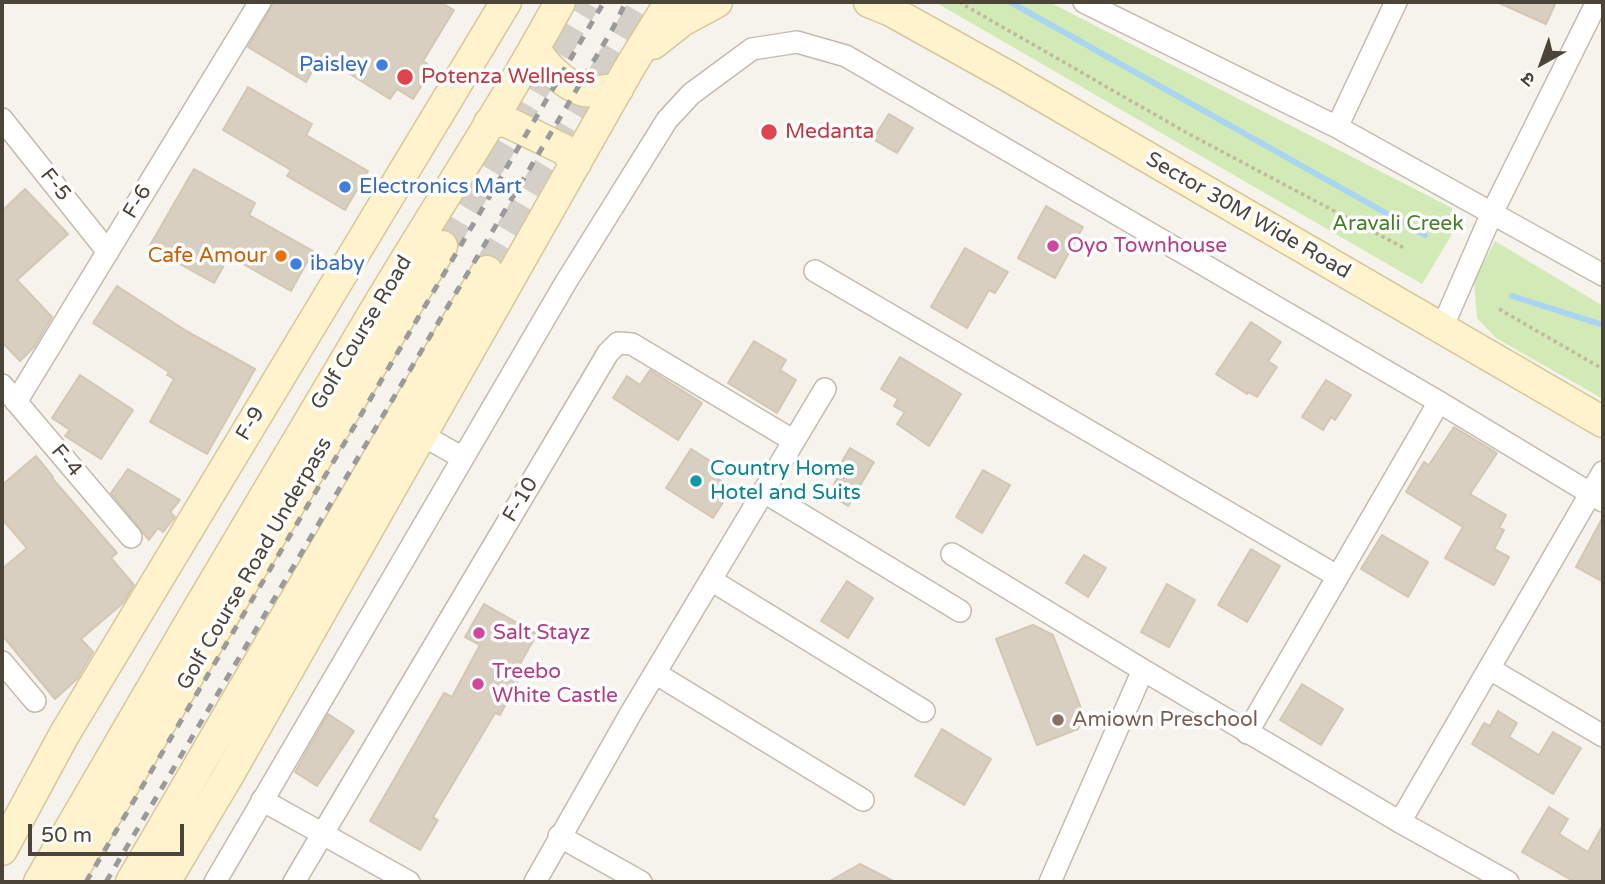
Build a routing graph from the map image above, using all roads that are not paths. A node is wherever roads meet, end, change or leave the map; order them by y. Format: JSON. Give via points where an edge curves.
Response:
{"nodes":[{"id":1,"x":260,"y":2,"type":"edge"},
{"id":2,"x":506,"y":2,"type":"edge"},
{"id":3,"x":560,"y":2,"type":"edge"},
{"id":4,"x":670,"y":2,"type":"edge"},
{"id":5,"x":717,"y":2,"type":"edge"},
{"id":6,"x":862,"y":2,"type":"edge"},
{"id":7,"x":1084,"y":2,"type":"edge"},
{"id":8,"x":1396,"y":2,"type":"edge"},
{"id":9,"x":1597,"y":2,"type":"edge"},
{"id":10,"x":881,"y":5,"type":"edge"},
{"id":11,"x":1595,"y":29,"type":"edge"},
{"id":12,"x":536,"y":46,"type":"junction"},
{"id":13,"x":624,"y":77,"type":"junction"},
{"id":14,"x":2,"y":119,"type":"edge"},
{"id":15,"x":489,"y":123,"type":"junction"},
{"id":16,"x":1337,"y":127,"type":"junction"},
{"id":17,"x":576,"y":163,"type":"junction"},
{"id":18,"x":1492,"y":213,"type":"junction"},
{"id":19,"x":442,"y":246,"type":"tunnel mouth"},
{"id":20,"x":108,"y":252,"type":"junction"},
{"id":21,"x":487,"y":271,"type":"tunnel mouth"},
{"id":22,"x":816,"y":271,"type":"dead end"},
{"id":23,"x":1603,"y":275,"type":"edge"},
{"id":24,"x":1442,"y":328,"type":"junction"},
{"id":25,"x":2,"y":385,"type":"edge"},
{"id":26,"x":825,"y":389,"type":"dead end"},
{"id":27,"x":16,"y":402,"type":"junction"},
{"id":28,"x":1439,"y":402,"type":"junction"},
{"id":29,"x":1603,"y":422,"type":"edge"},
{"id":30,"x":422,"y":435,"type":"junction"},
{"id":31,"x":794,"y":441,"type":"junction"},
{"id":32,"x":463,"y":458,"type":"junction"},
{"id":33,"x":1603,"y":472,"type":"edge"},
{"id":34,"x":764,"y":492,"type":"junction"},
{"id":35,"x":1598,"y":498,"type":"edge"},
{"id":36,"x":131,"y":537,"type":"dead end"},
{"id":37,"x":952,"y":554,"type":"dead end"},
{"id":38,"x":1337,"y":576,"type":"junction"},
{"id":39,"x":711,"y":580,"type":"junction"},
{"id":40,"x":960,"y":611,"type":"dead end"},
{"id":41,"x":2,"y":662,"type":"edge"},
{"id":42,"x":1490,"y":669,"type":"junction"},
{"id":43,"x":1143,"y":670,"type":"junction"},
{"id":44,"x":654,"y":673,"type":"junction"},
{"id":45,"x":35,"y":702,"type":"dead end"},
{"id":46,"x":924,"y":711,"type":"dead end"},
{"id":47,"x":1247,"y":733,"type":"junction"},
{"id":48,"x":1603,"y":736,"type":"edge"},
{"id":49,"x":262,"y":800,"type":"junction"},
{"id":50,"x":863,"y":800,"type":"dead end"},
{"id":51,"x":1400,"y":822,"type":"junction"},
{"id":52,"x":322,"y":834,"type":"junction"},
{"id":53,"x":559,"y":836,"type":"junction"},
{"id":54,"x":2,"y":850,"type":"edge"},
{"id":55,"x":39,"y":882,"type":"edge"},
{"id":56,"x":67,"y":882,"type":"edge"},
{"id":57,"x":131,"y":882,"type":"edge"},
{"id":58,"x":164,"y":882,"type":"edge"},
{"id":59,"x":215,"y":882,"type":"edge"},
{"id":60,"x":294,"y":882,"type":"edge"},
{"id":61,"x":409,"y":882,"type":"edge"},
{"id":62,"x":535,"y":882,"type":"edge"},
{"id":63,"x":640,"y":882,"type":"edge"},
{"id":64,"x":1050,"y":882,"type":"edge"},
{"id":65,"x":1508,"y":882,"type":"edge"}],
"edges":[{"from":1,"to":20,"type":"street","name":"F-6"},
{"from":2,"to":54,"type":"street","name":"F-9","via":[[78,712]]},
{"from":3,"to":12,"type":"street","name":"Golf Course Road"},
{"from":4,"to":13,"type":"street"},
{"from":5,"to":13,"type":"street","via":[[656,40]]},
{"from":6,"to":10,"type":"street","name":"Sector 30M Wide Road"},
{"from":7,"to":16,"type":"street"},
{"from":8,"to":16,"type":"street"},
{"from":9,"to":11,"type":"street"},
{"from":10,"to":24,"type":"street","name":"Sector 30M Wide Road"},
{"from":11,"to":18,"type":"street"},
{"from":12,"to":13,"type":"street","via":[[555,74],[584,91]]},
{"from":12,"to":15,"type":"street","name":"Golf Course Road"},
{"from":13,"to":17,"type":"street"},
{"from":14,"to":20,"type":"street","name":"F-5"},
{"from":15,"to":17,"type":"street","via":[[505,121],[565,150]]},
{"from":15,"to":55,"type":"street","name":"Golf Course Road"},
{"from":16,"to":18,"type":"street"},
{"from":17,"to":30,"type":"street"},
{"from":18,"to":23,"type":"street"},
{"from":18,"to":24,"type":"street"},
{"from":19,"to":56,"type":"street","name":"Golf Course Road Underpass"},
{"from":20,"to":27,"type":"street","name":"F-6"},
{"from":21,"to":57,"type":"street"},
{"from":22,"to":38,"type":"street"},
{"from":24,"to":29,"type":"street","name":"Sector 30M Wide Road"},
{"from":25,"to":27,"type":"street","name":"F-4"},
{"from":26,"to":31,"type":"street"},
{"from":27,"to":36,"type":"street","name":"F-4"},
{"from":28,"to":32,"type":"street","via":[[846,56],[797,42],[752,49],[691,94],[667,120]]},
{"from":28,"to":35,"type":"street"},
{"from":28,"to":38,"type":"street"},
{"from":30,"to":32,"type":"street"},
{"from":30,"to":58,"type":"street"},
{"from":31,"to":34,"type":"street"},
{"from":31,"to":52,"type":"street","name":"F-10","via":[[632,344],[618,343]]},
{"from":32,"to":49,"type":"street"},
{"from":33,"to":35,"type":"street"},
{"from":34,"to":39,"type":"street"},
{"from":34,"to":40,"type":"street"},
{"from":35,"to":42,"type":"street"},
{"from":37,"to":43,"type":"street"},
{"from":38,"to":47,"type":"street"},
{"from":39,"to":44,"type":"street"},
{"from":39,"to":46,"type":"street"},
{"from":41,"to":45,"type":"street"},
{"from":42,"to":48,"type":"street"},
{"from":42,"to":51,"type":"street"},
{"from":43,"to":47,"type":"street"},
{"from":43,"to":64,"type":"street"},
{"from":44,"to":50,"type":"street"},
{"from":44,"to":53,"type":"street"},
{"from":47,"to":51,"type":"street"},
{"from":49,"to":52,"type":"street"},
{"from":49,"to":59,"type":"street"},
{"from":51,"to":65,"type":"street"},
{"from":52,"to":60,"type":"street"},
{"from":52,"to":61,"type":"street"},
{"from":53,"to":62,"type":"street"},
{"from":53,"to":63,"type":"street"}]}
